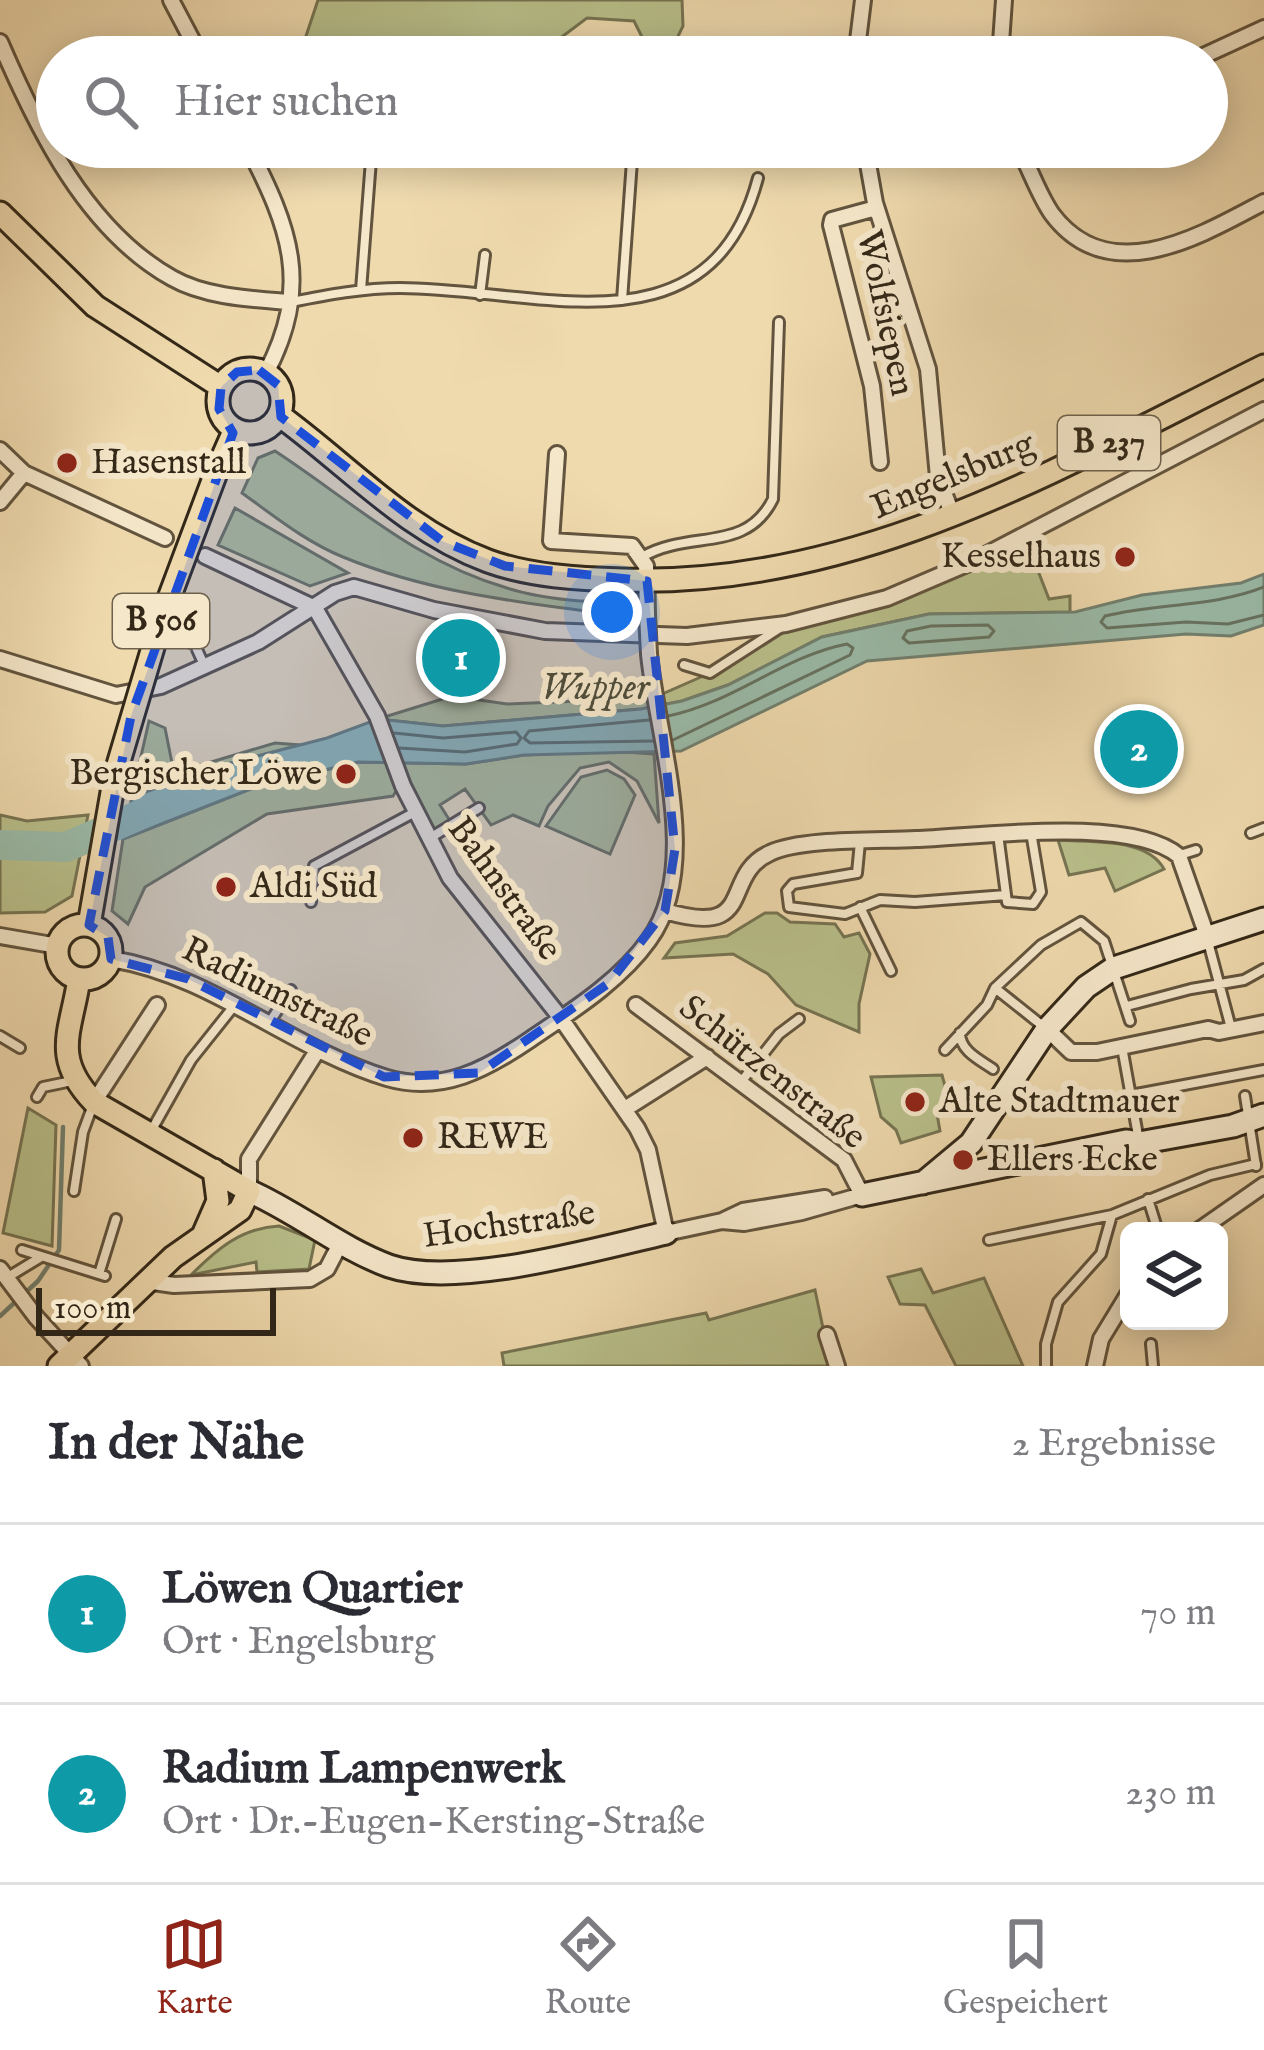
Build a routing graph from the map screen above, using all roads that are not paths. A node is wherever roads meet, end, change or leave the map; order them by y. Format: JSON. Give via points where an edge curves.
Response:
{"nodes":[{"id":1,"x":171,"y":0,"type":"edge"},
{"id":2,"x":863,"y":0,"type":"edge"},
{"id":3,"x":1004,"y":0,"type":"edge"},
{"id":4,"x":1264,"y":28,"type":"edge"},
{"id":5,"x":190,"y":36,"type":"edge"},
{"id":6,"x":859,"y":36,"type":"edge"},
{"id":7,"x":1001,"y":36,"type":"edge"},
{"id":8,"x":0,"y":42,"type":"edge"},
{"id":9,"x":1228,"y":45,"type":"edge"},
{"id":10,"x":36,"y":120,"type":"edge"},
{"id":11,"x":64,"y":168,"type":"edge"},
{"id":12,"x":258,"y":168,"type":"edge"},
{"id":13,"x":370,"y":168,"type":"edge"},
{"id":14,"x":631,"y":168,"type":"edge"},
{"id":15,"x":869,"y":168,"type":"edge"},
{"id":16,"x":1029,"y":168,"type":"edge"},
{"id":17,"x":758,"y":178,"type":"dead end"},
{"id":18,"x":1264,"y":202,"type":"edge"},
{"id":19,"x":876,"y":208,"type":"junction"},
{"id":20,"x":0,"y":213,"type":"edge"},
{"id":21,"x":485,"y":255,"type":"dead end"},
{"id":22,"x":361,"y":290,"type":"junction"},
{"id":23,"x":480,"y":296,"type":"junction"},
{"id":24,"x":622,"y":300,"type":"junction"},
{"id":25,"x":290,"y":302,"type":"junction"},
{"id":26,"x":779,"y":322,"type":"dead end"},
{"id":27,"x":1264,"y":366,"type":"edge"},
{"id":28,"x":266,"y":373,"type":"junction"},
{"id":29,"x":221,"y":387,"type":"junction"},
{"id":30,"x":1264,"y":410,"type":"edge"},
{"id":31,"x":279,"y":416,"type":"junction"},
{"id":32,"x":235,"y":430,"type":"junction"},
{"id":33,"x":0,"y":450,"type":"edge"},
{"id":34,"x":557,"y":454,"type":"dead end"},
{"id":35,"x":880,"y":462,"type":"dead end"},
{"id":36,"x":24,"y":473,"type":"junction"},
{"id":37,"x":0,"y":502,"type":"edge"},
{"id":38,"x":953,"y":516,"type":"junction"},
{"id":39,"x":165,"y":538,"type":"dead end"},
{"id":40,"x":205,"y":556,"type":"dead end"},
{"id":41,"x":642,"y":557,"type":"junction"},
{"id":42,"x":646,"y":581,"type":"junction"},
{"id":43,"x":315,"y":608,"type":"junction"},
{"id":44,"x":786,"y":624,"type":"junction"},
{"id":45,"x":167,"y":632,"type":"dead end"},
{"id":46,"x":0,"y":658,"type":"edge"},
{"id":47,"x":684,"y":665,"type":"dead end"},
{"id":48,"x":205,"y":666,"type":"junction"},
{"id":49,"x":479,"y":808,"type":"dead end"},
{"id":50,"x":415,"y":812,"type":"junction"},
{"id":51,"x":1264,"y":828,"type":"edge"},
{"id":52,"x":1031,"y":832,"type":"junction"},
{"id":53,"x":1251,"y":832,"type":"dead end"},
{"id":54,"x":998,"y":834,"type":"junction"},
{"id":55,"x":428,"y":839,"type":"junction"},
{"id":56,"x":860,"y":842,"type":"junction"},
{"id":57,"x":1196,"y":850,"type":"dead end"},
{"id":58,"x":1179,"y":856,"type":"junction"},
{"id":59,"x":1006,"y":896,"type":"junction"},
{"id":60,"x":311,"y":902,"type":"dead end"},
{"id":61,"x":860,"y":907,"type":"junction"},
{"id":62,"x":665,"y":911,"type":"junction"},
{"id":63,"x":1264,"y":919,"type":"edge"},
{"id":64,"x":89,"y":925,"type":"junction"},
{"id":65,"x":0,"y":936,"type":"edge"},
{"id":66,"x":1207,"y":936,"type":"junction"},
{"id":67,"x":58,"y":946,"type":"junction"},
{"id":68,"x":111,"y":959,"type":"junction"},
{"id":69,"x":1114,"y":968,"type":"junction"},
{"id":70,"x":1264,"y":969,"type":"edge"},
{"id":71,"x":891,"y":971,"type":"dead end"},
{"id":72,"x":79,"y":979,"type":"junction"},
{"id":73,"x":1222,"y":984,"type":"junction"},
{"id":74,"x":994,"y":988,"type":"junction"},
{"id":75,"x":291,"y":990,"type":"dead end"},
{"id":76,"x":158,"y":1005,"type":"dead end"},
{"id":77,"x":636,"y":1005,"type":"dead end"},
{"id":78,"x":235,"y":1006,"type":"junction"},
{"id":79,"x":1127,"y":1006,"type":"junction"},
{"id":80,"x":560,"y":1017,"type":"junction"},
{"id":81,"x":799,"y":1019,"type":"dead end"},
{"id":82,"x":1130,"y":1021,"type":"dead end"},
{"id":83,"x":1264,"y":1023,"type":"edge"},
{"id":84,"x":268,"y":1024,"type":"junction"},
{"id":85,"x":1047,"y":1029,"type":"junction"},
{"id":86,"x":1232,"y":1030,"type":"junction"},
{"id":87,"x":960,"y":1033,"type":"junction"},
{"id":88,"x":0,"y":1036,"type":"edge"},
{"id":89,"x":1122,"y":1047,"type":"junction"},
{"id":90,"x":20,"y":1048,"type":"dead end"},
{"id":91,"x":945,"y":1050,"type":"dead end"},
{"id":92,"x":317,"y":1051,"type":"junction"},
{"id":93,"x":707,"y":1057,"type":"junction"},
{"id":94,"x":993,"y":1069,"type":"dead end"},
{"id":95,"x":1264,"y":1070,"type":"edge"},
{"id":96,"x":75,"y":1080,"type":"junction"},
{"id":97,"x":741,"y":1082,"type":"junction"},
{"id":98,"x":1131,"y":1095,"type":"junction"},
{"id":99,"x":37,"y":1097,"type":"dead end"},
{"id":100,"x":94,"y":1102,"type":"junction"},
{"id":101,"x":625,"y":1109,"type":"junction"},
{"id":102,"x":1252,"y":1110,"type":"edge"},
{"id":103,"x":149,"y":1134,"type":"junction"},
{"id":104,"x":971,"y":1143,"type":"junction"},
{"id":105,"x":1139,"y":1143,"type":"junction"},
{"id":106,"x":986,"y":1169,"type":"junction"},
{"id":107,"x":214,"y":1170,"type":"junction"},
{"id":108,"x":922,"y":1183,"type":"junction"},
{"id":109,"x":1264,"y":1185,"type":"edge"},
{"id":110,"x":74,"y":1191,"type":"dead end"},
{"id":111,"x":249,"y":1191,"type":"junction"},
{"id":112,"x":852,"y":1197,"type":"junction"},
{"id":113,"x":1148,"y":1199,"type":"junction"},
{"id":114,"x":1112,"y":1215,"type":"junction"},
{"id":115,"x":116,"y":1219,"type":"dead end"},
{"id":116,"x":1155,"y":1222,"type":"edge"},
{"id":117,"x":1211,"y":1222,"type":"edge"},
{"id":118,"x":203,"y":1233,"type":"junction"},
{"id":119,"x":665,"y":1233,"type":"junction"},
{"id":120,"x":989,"y":1240,"type":"dead end"},
{"id":121,"x":341,"y":1241,"type":"junction"},
{"id":122,"x":22,"y":1250,"type":"dead end"},
{"id":123,"x":44,"y":1256,"type":"junction"},
{"id":124,"x":8,"y":1280,"type":"edge"},
{"id":125,"x":146,"y":1281,"type":"junction"},
{"id":126,"x":1120,"y":1307,"type":"edge"},
{"id":127,"x":826,"y":1335,"type":"dead end"},
{"id":128,"x":1151,"y":1344,"type":"dead end"},
{"id":129,"x":70,"y":1362,"type":"edge"},
{"id":130,"x":837,"y":1366,"type":"edge"},
{"id":131,"x":1046,"y":1366,"type":"edge"},
{"id":132,"x":1095,"y":1366,"type":"edge"},
{"id":133,"x":1153,"y":1366,"type":"edge"}],
"edges":[{"from":1,"to":5,"type":"street"},
{"from":2,"to":6,"type":"street"},
{"from":3,"to":7,"type":"street"},
{"from":4,"to":9,"type":"street"},
{"from":8,"to":10,"type":"street"},
{"from":11,"to":25,"type":"street","via":[[173,279]]},
{"from":12,"to":25,"type":"street","via":[[283,217]]},
{"from":13,"to":22,"type":"lane"},
{"from":14,"to":24,"type":"lane"},
{"from":15,"to":19,"type":"street","name":"Wolfsiepen"},
{"from":16,"to":18,"type":"street","via":[[1052,213],[1106,251],[1166,248]]},
{"from":17,"to":24,"type":"lane","via":[[730,244],[704,273]]},
{"from":19,"to":35,"type":"street","name":"Wolfsiepen","via":[[831,225],[872,386]]},
{"from":19,"to":38,"type":"street","name":"Wolfsiepen","via":[[928,369],[938,477]]},
{"from":20,"to":29,"type":"main road","via":[[95,306]]},
{"from":21,"to":23,"type":"lane"},
{"from":22,"to":23,"type":"lane"},
{"from":22,"to":25,"type":"lane"},
{"from":23,"to":24,"type":"lane"},
{"from":25,"to":28,"type":"street"},
{"from":26,"to":41,"type":"lane","via":[[772,499],[764,518],[747,532]]},
{"from":27,"to":38,"type":"main road","name":"Engelsburg","number":"B 237"},
{"from":28,"to":29,"type":"main road","via":[[244,370]]},
{"from":28,"to":31,"type":"main road","via":[[281,392]]},
{"from":29,"to":32,"type":"main road","via":[[219,409]]},
{"from":30,"to":44,"type":"street","via":[[976,560],[887,598]]},
{"from":31,"to":32,"type":"main road","via":[[262,431]]},
{"from":31,"to":42,"type":"main road","name":"Engelsburg","number":"B 237","via":[[442,541],[506,566]]},
{"from":32,"to":64,"type":"main road","number":"B 506","bridge":true,"via":[[186,547],[131,716]]},
{"from":33,"to":36,"type":"street"},
{"from":34,"to":41,"type":"street","via":[[551,541],[632,546]]},
{"from":36,"to":37,"type":"street"},
{"from":36,"to":39,"type":"street"},
{"from":38,"to":42,"type":"main road","name":"Engelsburg","number":"B 237","via":[[811,561]]},
{"from":40,"to":43,"type":"street"},
{"from":41,"to":42,"type":"street"},
{"from":42,"to":62,"type":"street","name":"Radiumstraße","bridge":true,"via":[[675,849]]},
{"from":43,"to":44,"type":"street","via":[[354,587],[545,631],[687,636]]},
{"from":43,"to":48,"type":"street"},
{"from":43,"to":50,"type":"street","name":"Bahnstraße","via":[[377,716]]},
{"from":44,"to":47,"type":"lane","via":[[710,673]]},
{"from":45,"to":48,"type":"lane","via":[[195,645]]},
{"from":46,"to":48,"type":"street","via":[[116,695]]},
{"from":49,"to":55,"type":"lane"},
{"from":50,"to":55,"type":"street","name":"Bahnstraße"},
{"from":50,"to":60,"type":"lane","via":[[314,866]]},
{"from":51,"to":53,"type":"lane"},
{"from":52,"to":54,"type":"street"},
{"from":52,"to":58,"type":"street","via":[[1142,839]]},
{"from":52,"to":59,"type":"lane","via":[[1040,898],[1033,904]]},
{"from":54,"to":56,"type":"street"},
{"from":54,"to":59,"type":"lane"},
{"from":55,"to":80,"type":"street","name":"Bahnstraße"},
{"from":56,"to":61,"type":"lane","via":[[856,873],[793,884],[786,901],[830,914]]},
{"from":56,"to":62,"type":"street","via":[[766,854],[722,914],[691,919]]},
{"from":57,"to":58,"type":"lane"},
{"from":58,"to":66,"type":"street"},
{"from":59,"to":61,"type":"lane"},
{"from":61,"to":71,"type":"lane"},
{"from":62,"to":80,"type":"street","name":"Radiumstraße","via":[[631,962]]},
{"from":63,"to":66,"type":"street"},
{"from":64,"to":67,"type":"main road","via":[[72,928]]},
{"from":64,"to":68,"type":"main road","via":[[108,937]]},
{"from":65,"to":67,"type":"street"},
{"from":66,"to":69,"type":"street"},
{"from":66,"to":73,"type":"lane"},
{"from":67,"to":72,"type":"main road","via":[[59,963]]},
{"from":68,"to":72,"type":"main road","via":[[99,975]]},
{"from":68,"to":78,"type":"street","name":"Radiumstraße","via":[[172,973]]},
{"from":69,"to":74,"type":"lane","via":[[1104,941],[1081,922]]},
{"from":69,"to":79,"type":"lane"},
{"from":69,"to":85,"type":"street"},
{"from":70,"to":73,"type":"lane"},
{"from":72,"to":96,"type":"main road","via":[[65,1048]]},
{"from":73,"to":79,"type":"lane"},
{"from":73,"to":86,"type":"lane"},
{"from":74,"to":85,"type":"lane"},
{"from":74,"to":87,"type":"lane"},
{"from":75,"to":84,"type":"lane"},
{"from":76,"to":100,"type":"street"},
{"from":77,"to":93,"type":"street","name":"Schützenstraße"},
{"from":78,"to":84,"type":"street","name":"Radiumstraße"},
{"from":78,"to":103,"type":"lane","via":[[191,1060]]},
{"from":79,"to":82,"type":"lane"},
{"from":80,"to":92,"type":"street","name":"Radiumstraße","via":[[479,1073],[418,1082],[387,1084]]},
{"from":80,"to":101,"type":"street","name":"Bahnstraße"},
{"from":81,"to":97,"type":"lane"},
{"from":83,"to":86,"type":"street"},
{"from":84,"to":92,"type":"street","name":"Radiumstraße"},
{"from":85,"to":89,"type":"street","via":[[1071,1052]]},
{"from":85,"to":104,"type":"street"},
{"from":86,"to":89,"type":"street"},
{"from":87,"to":91,"type":"lane"},
{"from":87,"to":94,"type":"lane","via":[[970,1054]]},
{"from":88,"to":90,"type":"lane"},
{"from":89,"to":98,"type":"lane"},
{"from":92,"to":111,"type":"street","via":[[249,1159]]},
{"from":93,"to":97,"type":"street","name":"Schützenstraße"},
{"from":93,"to":101,"type":"street"},
{"from":95,"to":98,"type":"lane"},
{"from":96,"to":99,"type":"lane"},
{"from":96,"to":100,"type":"main road"},
{"from":97,"to":112,"type":"street","name":"Schützenstraße","via":[[844,1160]]},
{"from":98,"to":105,"type":"lane"},
{"from":100,"to":103,"type":"main road"},
{"from":100,"to":110,"type":"lane"},
{"from":101,"to":119,"type":"street","name":"Bahnstraße","via":[[648,1150]]},
{"from":102,"to":105,"type":"street","name":"Hochstraße","via":[[1233,1126]]},
{"from":102,"to":113,"type":"lane","via":[[1256,1166]]},
{"from":103,"to":107,"type":"main road"},
{"from":104,"to":106,"type":"street"},
{"from":104,"to":108,"type":"street"},
{"from":105,"to":106,"type":"street","name":"Hochstraße"},
{"from":106,"to":108,"type":"street","name":"Hochstraße"},
{"from":107,"to":111,"type":"main road"},
{"from":107,"to":118,"type":"main road","via":[[218,1201]]},
{"from":108,"to":112,"type":"street","name":"Hochstraße"},
{"from":109,"to":117,"type":"street"},
{"from":111,"to":118,"type":"main road","via":[[240,1210]]},
{"from":111,"to":121,"type":"street","name":"Hochstraße"},
{"from":112,"to":119,"type":"street","name":"Hochstraße"},
{"from":113,"to":114,"type":"lane"},
{"from":113,"to":116,"type":"lane"},
{"from":114,"to":120,"type":"lane"},
{"from":114,"to":131,"type":"lane","via":[[1101,1254],[1058,1302]]},
{"from":115,"to":123,"type":"lane","via":[[102,1275]]},
{"from":118,"to":125,"type":"main road"},
{"from":119,"to":121,"type":"street","name":"Hochstraße","via":[[449,1273],[396,1268]]},
{"from":121,"to":125,"type":"street","via":[[327,1269],[310,1279]]},
{"from":122,"to":123,"type":"lane"},
{"from":123,"to":124,"type":"lane"},
{"from":124,"to":129,"type":"street"},
{"from":125,"to":129,"type":"main road"},
{"from":126,"to":132,"type":"street"},
{"from":127,"to":130,"type":"street"},
{"from":128,"to":133,"type":"lane"}]}
